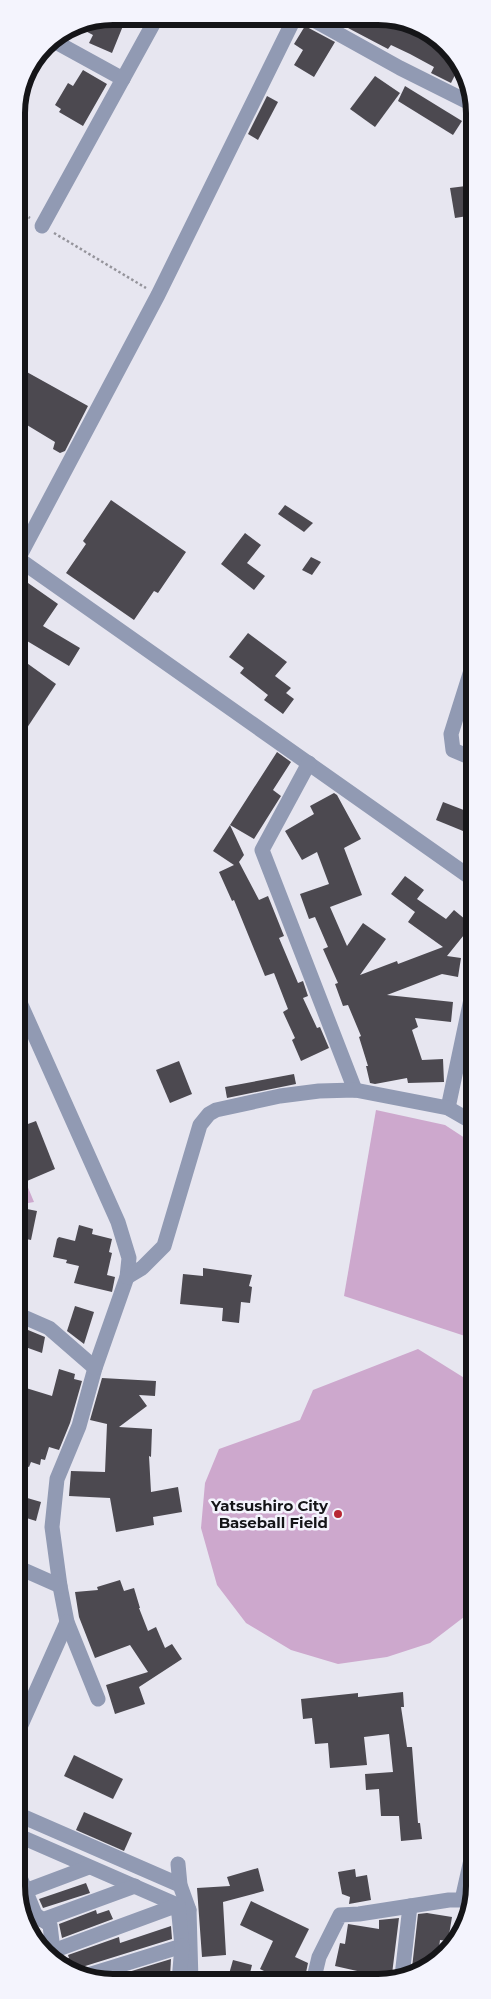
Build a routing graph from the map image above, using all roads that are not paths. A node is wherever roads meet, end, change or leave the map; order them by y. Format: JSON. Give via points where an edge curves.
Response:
{"nodes":[{"id":1,"x":153,"y":25,"type":"edge"},
{"id":2,"x":292,"y":25,"type":"edge"},
{"id":3,"x":323,"y":25,"type":"edge"},
{"id":4,"x":59,"y":44,"type":"edge"},
{"id":5,"x":123,"y":79,"type":"junction"},
{"id":6,"x":465,"y":101,"type":"edge"},
{"id":7,"x":42,"y":226,"type":"road end"},
{"id":8,"x":25,"y":543,"type":"edge"},
{"id":9,"x":25,"y":564,"type":"edge"},
{"id":10,"x":466,"y":686,"type":"edge"},
{"id":11,"x":466,"y":756,"type":"edge"},
{"id":12,"x":309,"y":763,"type":"junction"},
{"id":13,"x":466,"y":874,"type":"edge"},
{"id":14,"x":25,"y":1022,"type":"edge"},
{"id":15,"x":466,"y":1023,"type":"edge"},
{"id":16,"x":355,"y":1090,"type":"junction"},
{"id":17,"x":448,"y":1108,"type":"junction"},
{"id":18,"x":466,"y":1118,"type":"edge"},
{"id":19,"x":127,"y":1277,"type":"junction"},
{"id":20,"x":25,"y":1318,"type":"edge"},
{"id":21,"x":95,"y":1368,"type":"junction"},
{"id":22,"x":25,"y":1571,"type":"edge"},
{"id":23,"x":60,"y":1586,"type":"junction"},
{"id":24,"x":67,"y":1622,"type":"junction"},
{"id":25,"x":25,"y":1698,"type":"edge"},
{"id":26,"x":98,"y":1699,"type":"dead end"},
{"id":27,"x":25,"y":1817,"type":"edge"},
{"id":28,"x":25,"y":1839,"type":"edge"},
{"id":29,"x":178,"y":1864,"type":"dead end"},
{"id":30,"x":89,"y":1867,"type":"junction"},
{"id":31,"x":180,"y":1885,"type":"junction"},
{"id":32,"x":135,"y":1886,"type":"junction"},
{"id":33,"x":25,"y":1891,"type":"edge"},
{"id":34,"x":26,"y":1893,"type":"edge"},
{"id":35,"x":465,"y":1900,"type":"edge"},
{"id":36,"x":410,"y":1906,"type":"junction"},
{"id":37,"x":184,"y":1907,"type":"junction"},
{"id":38,"x":34,"y":1917,"type":"edge"},
{"id":39,"x":182,"y":1946,"type":"junction"},
{"id":40,"x":52,"y":1949,"type":"edge"},
{"id":41,"x":57,"y":1953,"type":"edge"},
{"id":42,"x":403,"y":1970,"type":"edge"},
{"id":43,"x":97,"y":1972,"type":"edge"},
{"id":44,"x":180,"y":1974,"type":"edge"},
{"id":45,"x":190,"y":1974,"type":"edge"},
{"id":46,"x":318,"y":1974,"type":"edge"}],
"edges":[{"from":1,"to":5,"type":"street"},
{"from":2,"to":8,"type":"street","via":[[158,295]]},
{"from":3,"to":6,"type":"street"},
{"from":4,"to":5,"type":"street"},
{"from":5,"to":7,"type":"street"},
{"from":9,"to":12,"type":"street"},
{"from":10,"to":11,"type":"street","via":[[451,734],[453,750]]},
{"from":12,"to":13,"type":"street"},
{"from":12,"to":16,"type":"street","via":[[262,850]]},
{"from":14,"to":19,"type":"street","via":[[118,1222],[129,1258]]},
{"from":15,"to":17,"type":"street"},
{"from":16,"to":17,"type":"street"},
{"from":16,"to":19,"type":"street","via":[[280,1096],[224,1107],[209,1114],[200,1125],[164,1246],[142,1268]]},
{"from":17,"to":18,"type":"street"},
{"from":19,"to":21,"type":"street"},
{"from":20,"to":21,"type":"street","via":[[49,1328]]},
{"from":21,"to":23,"type":"street","via":[[79,1426],[57,1479],[52,1527]]},
{"from":22,"to":23,"type":"street"},
{"from":23,"to":24,"type":"street"},
{"from":24,"to":25,"type":"street"},
{"from":24,"to":26,"type":"street"},
{"from":27,"to":31,"type":"street"},
{"from":28,"to":30,"type":"street"},
{"from":29,"to":31,"type":"street"},
{"from":30,"to":32,"type":"street"},
{"from":30,"to":33,"type":"street"},
{"from":31,"to":37,"type":"street"},
{"from":32,"to":37,"type":"street"},
{"from":32,"to":38,"type":"street"},
{"from":34,"to":38,"type":"street"},
{"from":35,"to":36,"type":"street"},
{"from":36,"to":42,"type":"street"},
{"from":36,"to":46,"type":"street","via":[[340,1915],[319,1958]]},
{"from":37,"to":39,"type":"street"},
{"from":37,"to":41,"type":"street"},
{"from":37,"to":45,"type":"street"},
{"from":38,"to":40,"type":"street","via":[[50,1926]]},
{"from":39,"to":43,"type":"street"},
{"from":39,"to":44,"type":"street"}]}
